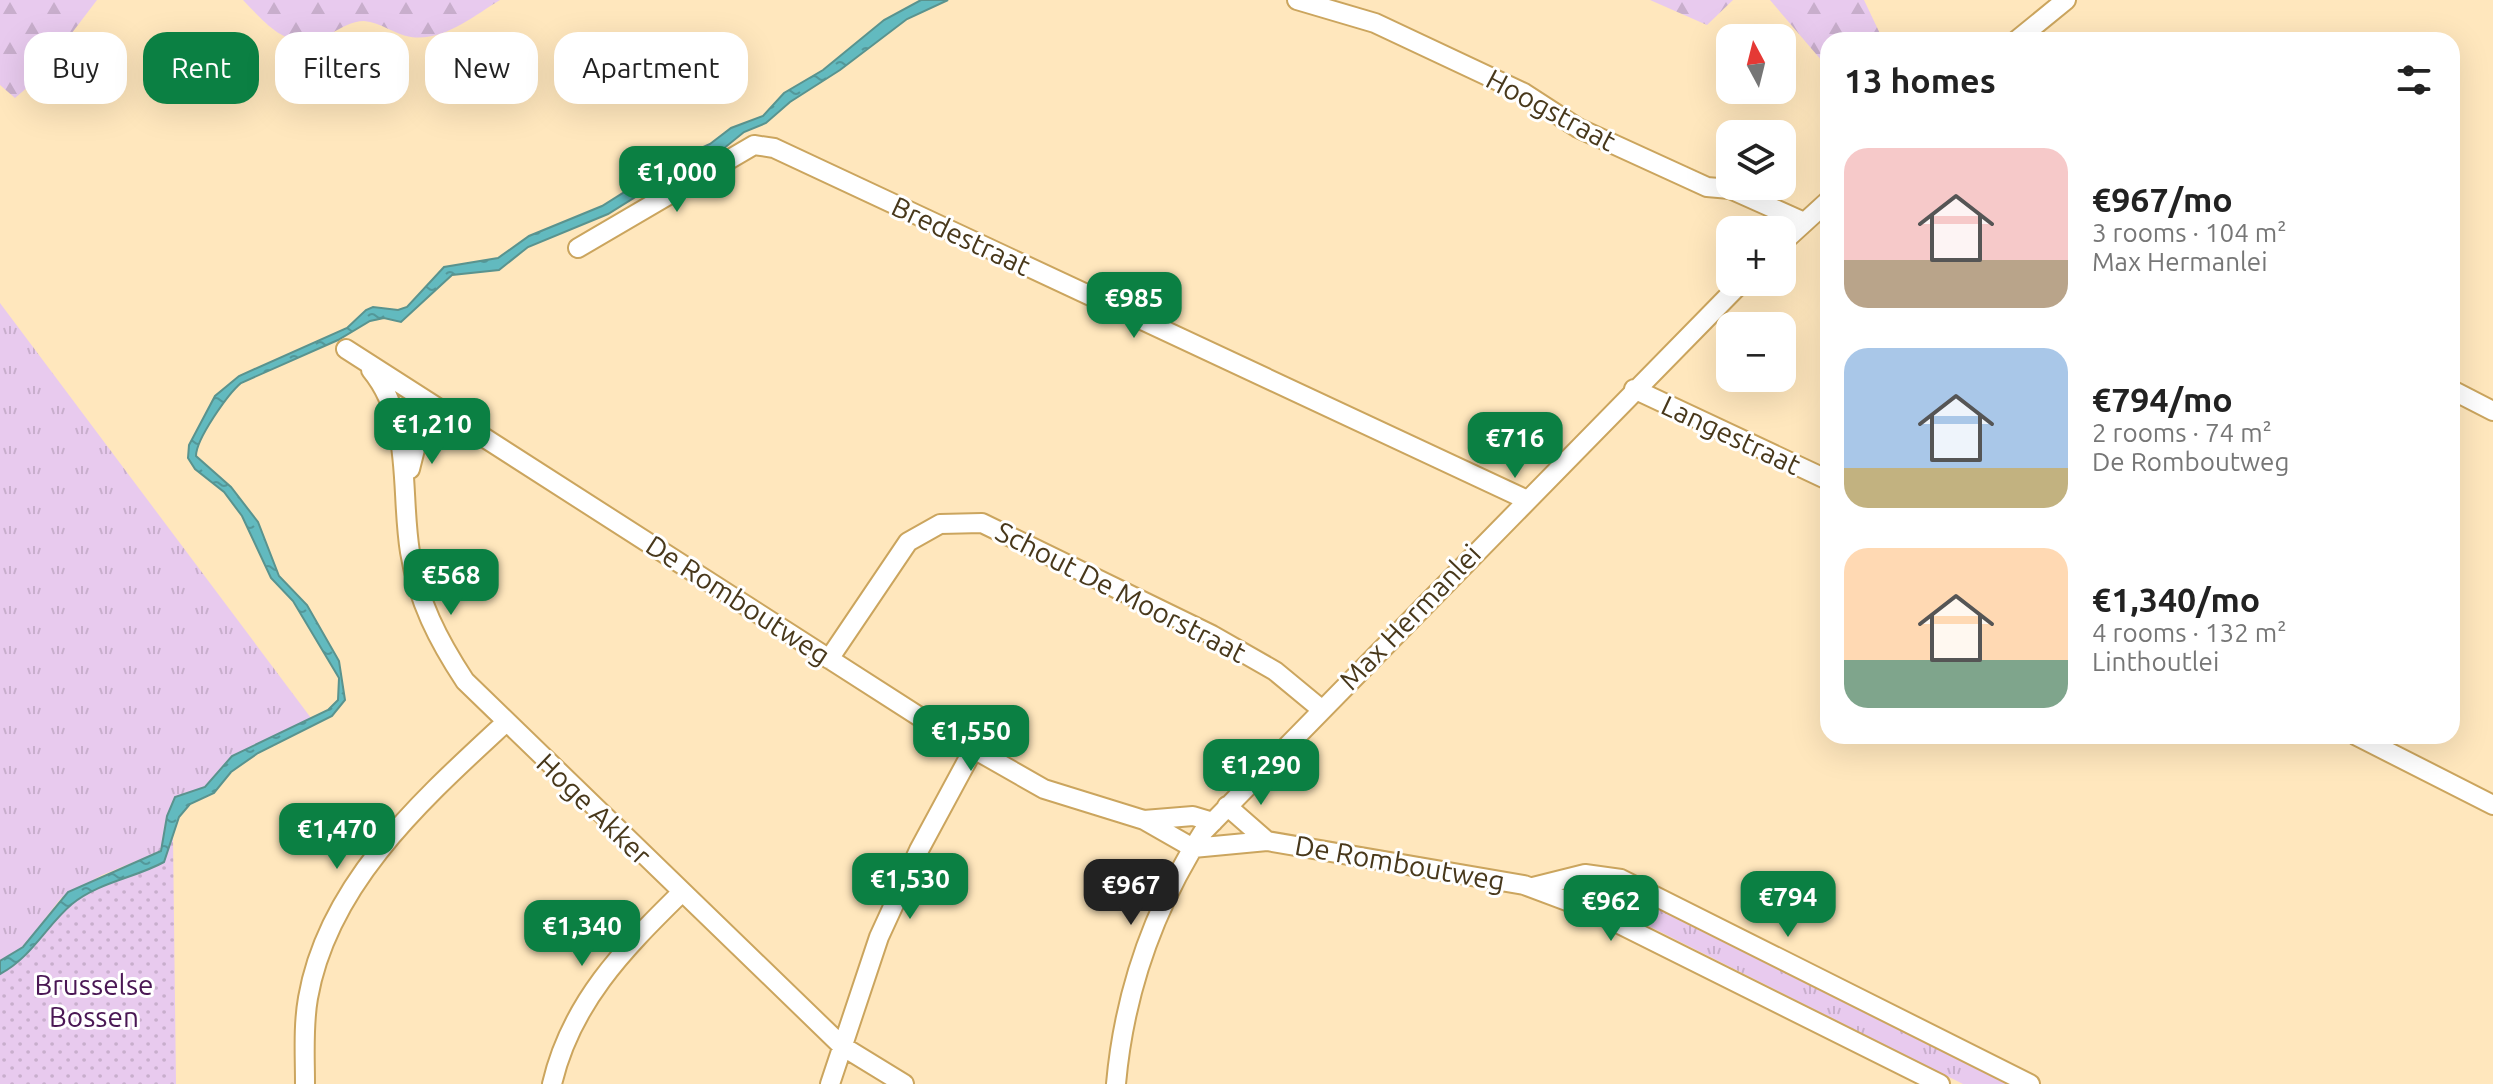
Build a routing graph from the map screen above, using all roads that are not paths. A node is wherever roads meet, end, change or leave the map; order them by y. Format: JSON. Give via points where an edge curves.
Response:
{"nodes":[{"id":1,"x":1297,"y":0,"type":"edge"},
{"id":2,"x":2066,"y":0,"type":"edge"},
{"id":3,"x":2027,"y":32,"type":"edge"},
{"id":4,"x":1820,"y":208,"type":"edge"},
{"id":5,"x":1804,"y":222,"type":"junction"},
{"id":6,"x":1796,"y":230,"type":"edge"},
{"id":7,"x":578,"y":248,"type":"dead end"},
{"id":8,"x":1728,"y":296,"type":"edge"},
{"id":9,"x":346,"y":349,"type":"dead end"},
{"id":10,"x":364,"y":362,"type":"junction"},
{"id":11,"x":1634,"y":389,"type":"junction"},
{"id":12,"x":2460,"y":394,"type":"edge"},
{"id":13,"x":2493,"y":411,"type":"edge"},
{"id":14,"x":448,"y":415,"type":"junction"},
{"id":15,"x":1820,"y":476,"type":"edge"},
{"id":16,"x":1525,"y":499,"type":"junction"},
{"id":17,"x":405,"y":507,"type":"junction"},
{"id":18,"x":829,"y":659,"type":"junction"},
{"id":19,"x":1321,"y":709,"type":"junction"},
{"id":20,"x":505,"y":723,"type":"junction"},
{"id":21,"x":2373,"y":744,"type":"edge"},
{"id":22,"x":973,"y":750,"type":"junction"},
{"id":23,"x":2493,"y":805,"type":"edge"},
{"id":24,"x":1227,"y":806,"type":"junction"},
{"id":25,"x":1144,"y":820,"type":"junction"},
{"id":26,"x":1213,"y":822,"type":"junction"},
{"id":27,"x":1267,"y":841,"type":"junction"},
{"id":28,"x":1193,"y":848,"type":"junction"},
{"id":29,"x":1533,"y":887,"type":"junction"},
{"id":30,"x":680,"y":894,"type":"junction"},
{"id":31,"x":842,"y":1046,"type":"junction"},
{"id":32,"x":305,"y":1084,"type":"edge"},
{"id":33,"x":552,"y":1084,"type":"edge"},
{"id":34,"x":830,"y":1084,"type":"edge"},
{"id":35,"x":904,"y":1084,"type":"edge"},
{"id":36,"x":1116,"y":1084,"type":"edge"},
{"id":37,"x":1940,"y":1084,"type":"edge"},
{"id":38,"x":2030,"y":1084,"type":"edge"}],
"edges":[{"from":1,"to":5,"type":"street","name":"Hoogstraat","via":[[1375,23],[1524,93],[1591,134],[1707,187],[1730,189]]},
{"from":2,"to":3,"type":"street"},
{"from":4,"to":5,"type":"street"},
{"from":5,"to":6,"type":"street"},
{"from":7,"to":16,"type":"street","name":"Bredestraat","via":[[754,145],[774,148]]},
{"from":8,"to":11,"type":"street","name":"Max Hermanlei"},
{"from":9,"to":10,"type":"street","name":"De Romboutweg"},
{"from":10,"to":14,"type":"street","name":"De Romboutweg"},
{"from":10,"to":17,"type":"street","name":"Hoge Akker","via":[[384,387],[397,418]]},
{"from":11,"to":15,"type":"street","name":"Langestraat"},
{"from":11,"to":16,"type":"street","name":"Max Hermanlei"},
{"from":12,"to":13,"type":"street"},
{"from":14,"to":17,"type":"street","name":"Hoge Akker","via":[[427,420],[416,435]]},
{"from":14,"to":18,"type":"street","name":"De Romboutweg"},
{"from":16,"to":19,"type":"street","name":"Max Hermanlei"},
{"from":17,"to":20,"type":"street","name":"Hoge Akker","via":[[429,621],[465,681]]},
{"from":18,"to":19,"type":"street","name":"Schout De Moorstraat","via":[[908,542],[940,524],[982,523],[1212,635],[1275,671]]},
{"from":18,"to":22,"type":"street","name":"De Romboutweg"},
{"from":19,"to":24,"type":"street","name":"Max Hermanlei"},
{"from":20,"to":30,"type":"street","name":"Hoge Akker"},
{"from":20,"to":32,"type":"street","via":[[387,843],[342,901],[308,999]]},
{"from":21,"to":23,"type":"street"},
{"from":22,"to":25,"type":"street","name":"De Romboutweg","via":[[1044,789]]},
{"from":22,"to":31,"type":"street","via":[[879,937]]},
{"from":24,"to":26,"type":"street","name":"Max Hermanlei"},
{"from":24,"to":27,"type":"street","name":"De Romboutweg"},
{"from":25,"to":26,"type":"street","name":"De Romboutweg","via":[[1193,816]]},
{"from":25,"to":28,"type":"street","name":"De Romboutweg"},
{"from":26,"to":28,"type":"street","name":"Max Hermanlei"},
{"from":27,"to":28,"type":"street","name":"De Romboutweg"},
{"from":27,"to":29,"type":"street","name":"De Romboutweg"},
{"from":28,"to":36,"type":"street","name":"Max Hermanlei","via":[[1137,974]]},
{"from":29,"to":37,"type":"street","name":"De Romboutweg","via":[[1591,910]]},
{"from":29,"to":38,"type":"street","name":"De Romboutweg","via":[[1585,874],[1621,879]]},
{"from":30,"to":31,"type":"street","name":"Hoge Akker"},
{"from":30,"to":33,"type":"street","via":[[604,973],[570,1029]]},
{"from":31,"to":34,"type":"street"},
{"from":31,"to":35,"type":"street","name":"Hoge Akker"}]}
